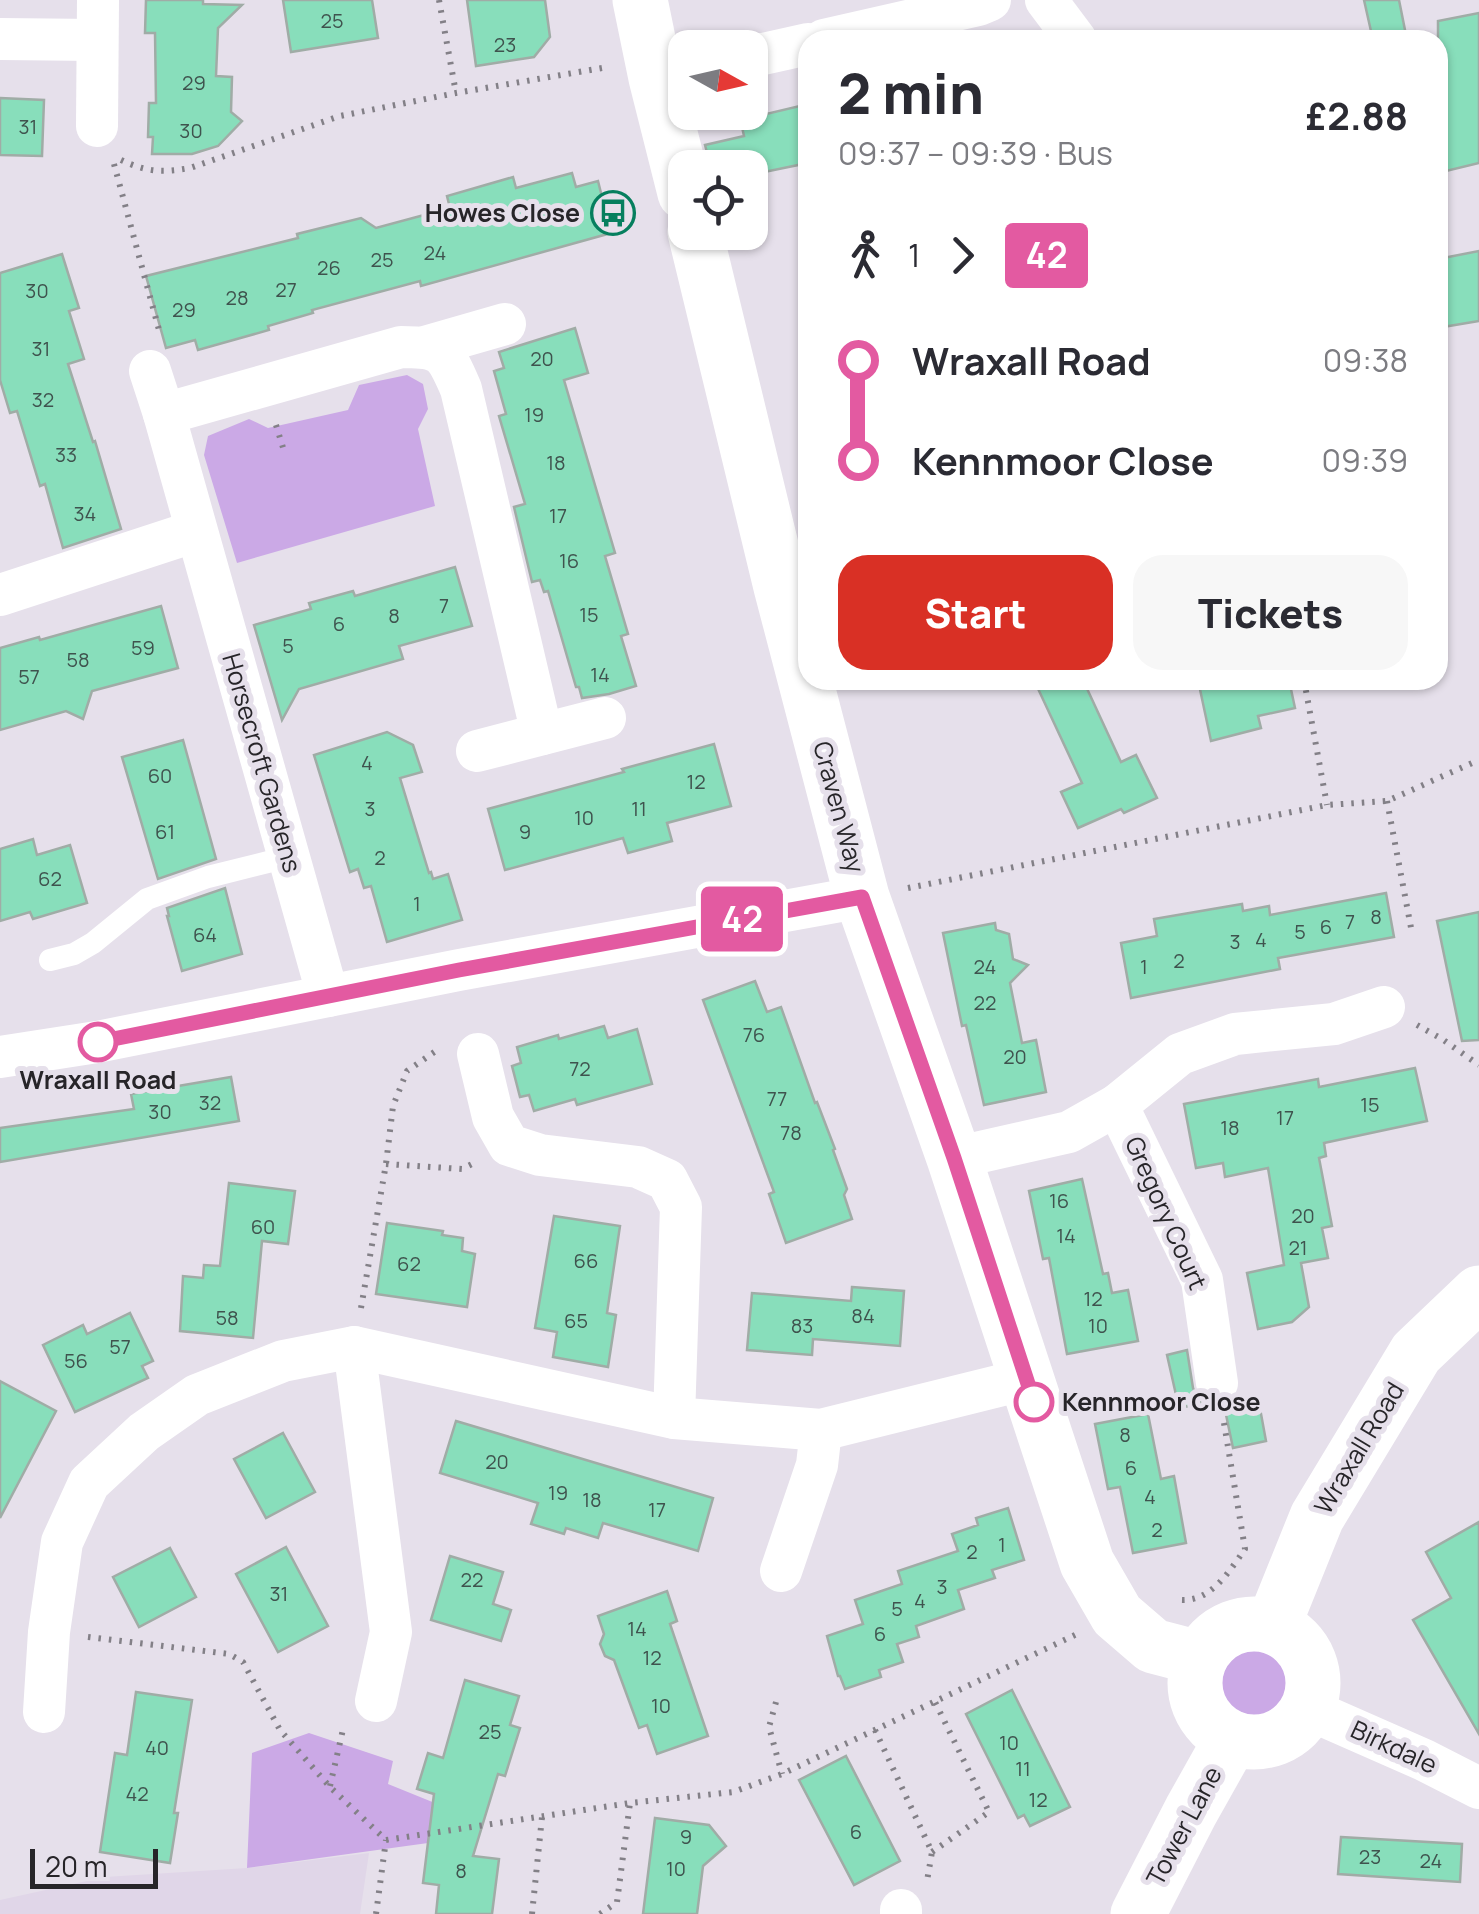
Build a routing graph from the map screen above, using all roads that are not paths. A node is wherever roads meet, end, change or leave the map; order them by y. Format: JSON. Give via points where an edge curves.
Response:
{"nodes":[{"id":1,"x":640,"y":0,"type":"edge"},
{"id":2,"x":990,"y":0,"type":"edge"},
{"id":3,"x":1046,"y":0,"type":"edge"},
{"id":4,"x":98,"y":20,"type":"edge"},
{"id":5,"x":868,"y":30,"type":"edge"},
{"id":6,"x":1068,"y":30,"type":"edge"},
{"id":7,"x":0,"y":40,"type":"edge"},
{"id":8,"x":798,"y":46,"type":"edge"},
{"id":9,"x":768,"y":53,"type":"edge"},
{"id":10,"x":664,"y":69,"type":"edge"},
{"id":11,"x":97,"y":126,"type":"dead end"},
{"id":12,"x":678,"y":150,"type":"edge"},
{"id":13,"x":699,"y":250,"type":"edge"},
{"id":14,"x":505,"y":324,"type":"dead end"},
{"id":15,"x":425,"y":347,"type":"junction"},
{"id":16,"x":150,"y":372,"type":"road end"},
{"id":17,"x":164,"y":414,"type":"junction"},
{"id":18,"x":196,"y":531,"type":"junction"},
{"id":19,"x":0,"y":595,"type":"edge"},
{"id":20,"x":798,"y":651,"type":"edge"},
{"id":21,"x":808,"y":690,"type":"edge"},
{"id":22,"x":605,"y":718,"type":"dead end"},
{"id":23,"x":542,"y":734,"type":"junction"},
{"id":24,"x":477,"y":752,"type":"dead end"},
{"id":25,"x":288,"y":857,"type":"junction"},
{"id":26,"x":862,"y":897,"type":"junction"},
{"id":27,"x":50,"y":960,"type":"dead end"},
{"id":28,"x":328,"y":996,"type":"junction"},
{"id":29,"x":1384,"y":1008,"type":"road end"},
{"id":30,"x":463,"y":1050,"type":"road end"},
{"id":31,"x":0,"y":1057,"type":"edge"},
{"id":32,"x":1117,"y":1105,"type":"junction"},
{"id":33,"x":954,"y":1158,"type":"junction"},
{"id":34,"x":1479,"y":1293,"type":"edge"},
{"id":35,"x":354,"y":1346,"type":"junction"},
{"id":36,"x":1026,"y":1379,"type":"junction"},
{"id":37,"x":1217,"y":1383,"type":"road end"},
{"id":38,"x":674,"y":1418,"type":"junction"},
{"id":39,"x":821,"y":1430,"type":"junction"},
{"id":40,"x":781,"y":1571,"type":"dead end"},
{"id":41,"x":1273,"y":1626,"type":"junction"},
{"id":42,"x":1200,"y":1658,"type":"junction"},
{"id":43,"x":376,"y":1701,"type":"road end"},
{"id":44,"x":1308,"y":1709,"type":"junction"},
{"id":45,"x":44,"y":1712,"type":"dead end"},
{"id":46,"x":1232,"y":1738,"type":"junction"},
{"id":47,"x":1479,"y":1788,"type":"edge"},
{"id":48,"x":1138,"y":1914,"type":"edge"}],
"edges":[{"from":1,"to":10,"type":"street"},
{"from":2,"to":5,"type":"street"},
{"from":3,"to":6,"type":"street"},
{"from":4,"to":7,"type":"street"},
{"from":4,"to":11,"type":"street"},
{"from":8,"to":9,"type":"street"},
{"from":10,"to":12,"type":"street"},
{"from":13,"to":20,"type":"street","name":"Craven Way"},
{"from":14,"to":15,"type":"street"},
{"from":15,"to":17,"type":"street","via":[[401,347]]},
{"from":15,"to":23,"type":"street","via":[[447,358],[461,389]]},
{"from":16,"to":17,"type":"street","name":"Horsecroft Gardens"},
{"from":17,"to":18,"type":"street","name":"Horsecroft Gardens"},
{"from":18,"to":19,"type":"street"},
{"from":18,"to":25,"type":"street","name":"Horsecroft Gardens"},
{"from":21,"to":26,"type":"street","name":"Craven Way"},
{"from":22,"to":23,"type":"street"},
{"from":23,"to":24,"type":"street"},
{"from":25,"to":27,"type":"lane","via":[[147,899],[93,943]]},
{"from":25,"to":28,"type":"street","name":"Horsecroft Gardens"},
{"from":26,"to":28,"type":"street"},
{"from":26,"to":33,"type":"street","name":"Craven Way"},
{"from":28,"to":31,"type":"street"},
{"from":29,"to":32,"type":"street","name":"Gregory Court","via":[[1334,1024],[1235,1034],[1180,1054]]},
{"from":30,"to":38,"type":"street","via":[[509,1145],[638,1167],[667,1180],[681,1206]]},
{"from":32,"to":33,"type":"street","name":"Gregory Court","via":[[1069,1132]]},
{"from":32,"to":37,"type":"street","name":"Gregory Court","via":[[1202,1280]]},
{"from":33,"to":36,"type":"street","name":"Craven Way"},
{"from":34,"to":41,"type":"street","name":"Wraxall Road","via":[[1416,1352],[1317,1517]]},
{"from":35,"to":38,"type":"street"},
{"from":35,"to":43,"type":"street","via":[[391,1632]]},
{"from":35,"to":45,"type":"street","via":[[283,1361],[196,1395],[89,1483],[62,1542]]},
{"from":36,"to":39,"type":"street"},
{"from":36,"to":42,"type":"street","name":"Craven Way","via":[[1087,1563],[1116,1615],[1153,1646]]},
{"from":38,"to":39,"type":"street"},
{"from":39,"to":40,"type":"street"},
{"from":41,"to":42,"type":"street","via":[[1227,1629]]},
{"from":41,"to":44,"type":"street","via":[[1308,1656],[1314,1678]]},
{"from":42,"to":46,"type":"street","via":[[1194,1691],[1200,1710]]},
{"from":44,"to":46,"type":"street","via":[[1296,1726],[1267,1742]]},
{"from":44,"to":47,"type":"street","name":"Birkdale"},
{"from":46,"to":48,"type":"street","name":"Tower Lane"}]}
